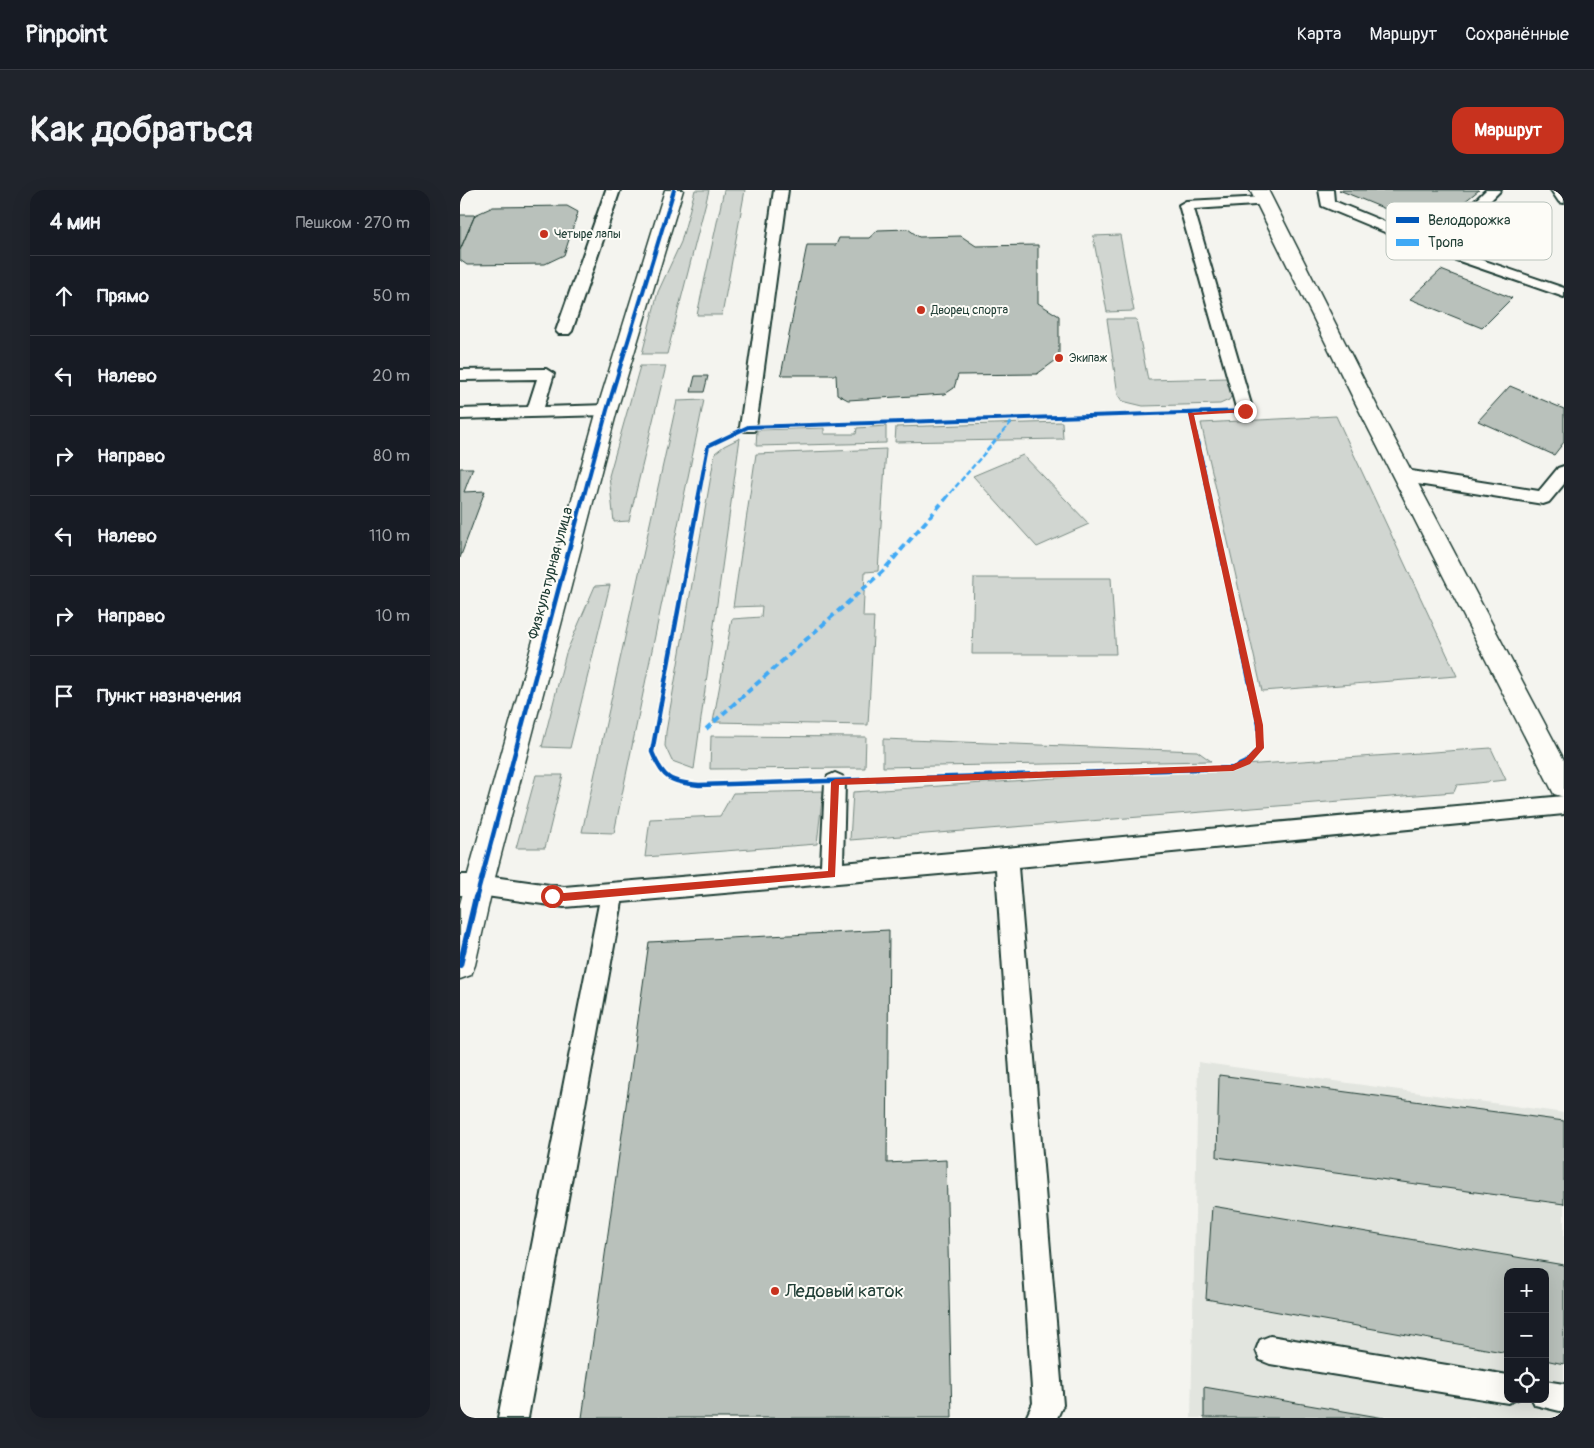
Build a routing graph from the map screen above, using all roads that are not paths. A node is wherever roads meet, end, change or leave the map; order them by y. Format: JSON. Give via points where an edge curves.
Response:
{"nodes":[{"id":1,"x":613,"y":190,"type":"edge"},
{"id":2,"x":674,"y":190,"type":"edge"},
{"id":3,"x":781,"y":190,"type":"edge"},
{"id":4,"x":1326,"y":190,"type":"edge"},
{"id":5,"x":1494,"y":190,"type":"edge"},
{"id":6,"x":1558,"y":190,"type":"edge"},
{"id":7,"x":1262,"y":195,"type":"edge"},
{"id":8,"x":1564,"y":198,"type":"edge"},
{"id":9,"x":1482,"y":202,"type":"edge"},
{"id":10,"x":1386,"y":227,"type":"edge"},
{"id":11,"x":1469,"y":260,"type":"edge"},
{"id":12,"x":1564,"y":293,"type":"edge"},
{"id":13,"x":564,"y":331,"type":"dead end"},
{"id":14,"x":460,"y":375,"type":"edge"},
{"id":15,"x":607,"y":410,"type":"junction"},
{"id":16,"x":1245,"y":411,"type":"dead end"},
{"id":17,"x":534,"y":412,"type":"junction"},
{"id":18,"x":460,"y":414,"type":"edge"},
{"id":19,"x":748,"y":427,"type":"dead end"},
{"id":20,"x":1564,"y":472,"type":"edge"},
{"id":21,"x":1405,"y":476,"type":"junction"},
{"id":22,"x":835,"y":782,"type":"dead end"},
{"id":23,"x":1564,"y":786,"type":"edge"},
{"id":24,"x":1564,"y":805,"type":"edge"},
{"id":25,"x":1006,"y":859,"type":"junction"},
{"id":26,"x":832,"y":874,"type":"junction"},
{"id":27,"x":469,"y":885,"type":"edge"},
{"id":28,"x":612,"y":893,"type":"junction"},
{"id":29,"x":460,"y":965,"type":"edge"},
{"id":30,"x":1270,"y":1350,"type":"dead end"},
{"id":31,"x":1504,"y":1388,"type":"edge"},
{"id":32,"x":1549,"y":1396,"type":"edge"},
{"id":33,"x":1564,"y":1398,"type":"edge"},
{"id":34,"x":513,"y":1418,"type":"edge"},
{"id":35,"x":1041,"y":1418,"type":"edge"}],
"edges":[{"from":1,"to":13,"type":"lane"},
{"from":2,"to":15,"type":"street","name":"Физкультурная улица"},
{"from":3,"to":19,"type":"lane"},
{"from":4,"to":10,"type":"lane","via":[[1326,203]]},
{"from":5,"to":9,"type":"lane"},
{"from":6,"to":8,"type":"lane"},
{"from":7,"to":16,"type":"lane","via":[[1186,205]]},
{"from":7,"to":21,"type":"street"},
{"from":11,"to":12,"type":"lane"},
{"from":14,"to":17,"type":"lane","via":[[546,374]]},
{"from":15,"to":17,"type":"lane"},
{"from":15,"to":27,"type":"street","name":"Физкультурная улица"},
{"from":17,"to":18,"type":"lane"},
{"from":20,"to":21,"type":"lane","via":[[1543,498]]},
{"from":21,"to":23,"type":"street"},
{"from":22,"to":26,"type":"lane"},
{"from":24,"to":25,"type":"lane"},
{"from":25,"to":26,"type":"lane"},
{"from":25,"to":35,"type":"lane","via":[[1048,1405]]},
{"from":26,"to":28,"type":"lane"},
{"from":27,"to":28,"type":"lane","via":[[564,897]]},
{"from":27,"to":29,"type":"street","name":"Физкультурная улица"},
{"from":28,"to":34,"type":"lane"},
{"from":30,"to":31,"type":"lane"},
{"from":32,"to":33,"type":"lane"}]}
